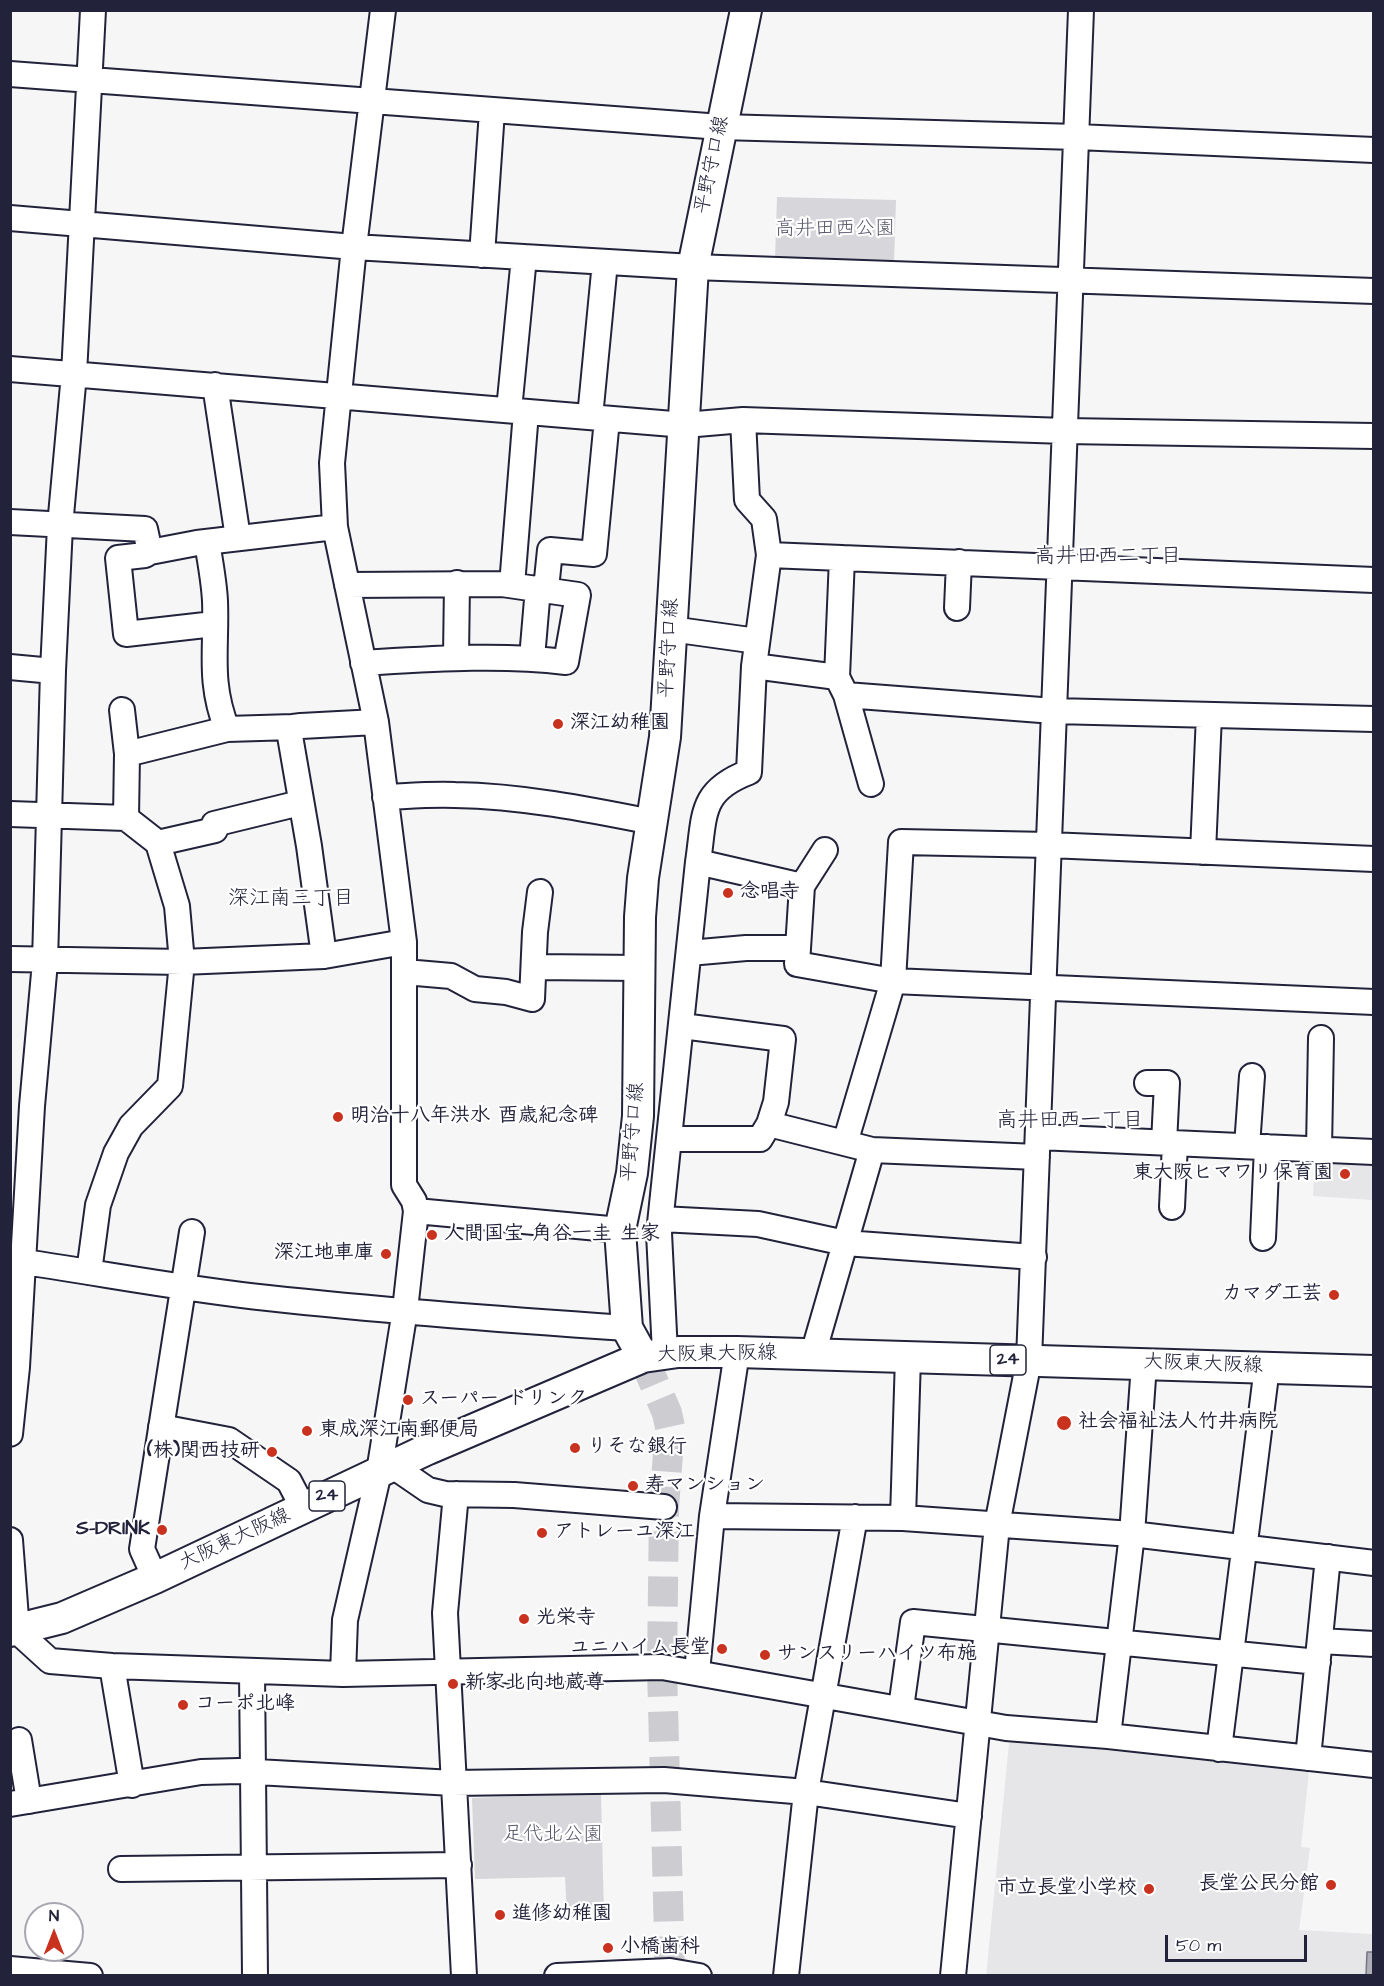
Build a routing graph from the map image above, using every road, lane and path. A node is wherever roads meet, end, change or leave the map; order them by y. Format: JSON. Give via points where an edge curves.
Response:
{"nodes":[{"id":1,"x":93,"y":10,"type":"edge"},
{"id":2,"x":382,"y":10,"type":"edge"},
{"id":3,"x":746,"y":10,"type":"edge"},
{"id":4,"x":1081,"y":10,"type":"edge"},
{"id":5,"x":10,"y":74,"type":"edge"},
{"id":6,"x":89,"y":81,"type":"junction"},
{"id":7,"x":373,"y":102,"type":"junction"},
{"id":8,"x":492,"y":111,"type":"junction"},
{"id":9,"x":721,"y":127,"type":"junction"},
{"id":10,"x":1077,"y":137,"type":"junction"},
{"id":11,"x":1374,"y":150,"type":"edge"},
{"id":12,"x":10,"y":218,"type":"edge"},
{"id":13,"x":82,"y":224,"type":"junction"},
{"id":14,"x":354,"y":247,"type":"junction"},
{"id":15,"x":482,"y":255,"type":"junction"},
{"id":16,"x":524,"y":257,"type":"junction"},
{"id":17,"x":605,"y":262,"type":"junction"},
{"id":18,"x":693,"y":267,"type":"junction"},
{"id":19,"x":1071,"y":279,"type":"junction"},
{"id":20,"x":1374,"y":291,"type":"edge"},
{"id":21,"x":10,"y":369,"type":"edge"},
{"id":22,"x":74,"y":374,"type":"junction"},
{"id":23,"x":215,"y":385,"type":"junction"},
{"id":24,"x":337,"y":396,"type":"junction"},
{"id":25,"x":518,"y":411,"type":"junction"},
{"id":26,"x":598,"y":418,"type":"junction"},
{"id":27,"x":742,"y":420,"type":"junction"},
{"id":28,"x":685,"y":425,"type":"junction"},
{"id":29,"x":1065,"y":431,"type":"junction"},
{"id":30,"x":1374,"y":436,"type":"edge"},
{"id":31,"x":10,"y":522,"type":"edge"},
{"id":32,"x":60,"y":526,"type":"junction"},
{"id":33,"x":335,"y":527,"type":"junction"},
{"id":34,"x":238,"y":538,"type":"junction"},
{"id":35,"x":207,"y":542,"type":"junction"},
{"id":36,"x":150,"y":552,"type":"junction"},
{"id":37,"x":768,"y":555,"type":"junction"},
{"id":38,"x":842,"y":558,"type":"junction"},
{"id":39,"x":959,"y":562,"type":"junction"},
{"id":40,"x":1060,"y":567,"type":"junction"},
{"id":41,"x":1374,"y":580,"type":"edge"},
{"id":42,"x":457,"y":584,"type":"junction"},
{"id":43,"x":347,"y":585,"type":"junction"},
{"id":44,"x":512,"y":585,"type":"junction"},
{"id":45,"x":542,"y":589,"type":"junction"},
{"id":46,"x":957,"y":608,"type":"dead end"},
{"id":47,"x":214,"y":624,"type":"junction"},
{"id":48,"x":671,"y":628,"type":"junction"},
{"id":49,"x":757,"y":641,"type":"junction"},
{"id":50,"x":456,"y":657,"type":"junction"},
{"id":51,"x":532,"y":658,"type":"junction"},
{"id":52,"x":363,"y":663,"type":"junction"},
{"id":53,"x":754,"y":666,"type":"junction"},
{"id":54,"x":10,"y":667,"type":"edge"},
{"id":55,"x":52,"y":671,"type":"junction"},
{"id":56,"x":841,"y":686,"type":"junction"},
{"id":57,"x":122,"y":710,"type":"dead end"},
{"id":58,"x":1054,"y":711,"type":"junction"},
{"id":59,"x":1209,"y":715,"type":"junction"},
{"id":60,"x":1374,"y":719,"type":"edge"},
{"id":61,"x":376,"y":722,"type":"junction"},
{"id":62,"x":293,"y":727,"type":"junction"},
{"id":63,"x":227,"y":729,"type":"junction"},
{"id":64,"x":127,"y":754,"type":"junction"},
{"id":65,"x":871,"y":784,"type":"dead end"},
{"id":66,"x":385,"y":797,"type":"junction"},
{"id":67,"x":300,"y":803,"type":"junction"},
{"id":68,"x":10,"y":814,"type":"edge"},
{"id":69,"x":47,"y":817,"type":"junction"},
{"id":70,"x":126,"y":818,"type":"junction"},
{"id":71,"x":652,"y":822,"type":"junction"},
{"id":72,"x":158,"y":843,"type":"junction"},
{"id":73,"x":1049,"y":845,"type":"junction"},
{"id":74,"x":825,"y":850,"type":"dead end"},
{"id":75,"x":1203,"y":852,"type":"junction"},
{"id":76,"x":1374,"y":859,"type":"edge"},
{"id":77,"x":698,"y":862,"type":"junction"},
{"id":78,"x":802,"y":886,"type":"junction"},
{"id":79,"x":540,"y":892,"type":"dead end"},
{"id":80,"x":404,"y":942,"type":"junction"},
{"id":81,"x":798,"y":948,"type":"junction"},
{"id":82,"x":689,"y":953,"type":"junction"},
{"id":83,"x":324,"y":956,"type":"junction"},
{"id":84,"x":10,"y":959,"type":"edge"},
{"id":85,"x":45,"y":962,"type":"junction"},
{"id":86,"x":182,"y":962,"type":"junction"},
{"id":87,"x":535,"y":967,"type":"junction"},
{"id":88,"x":640,"y":968,"type":"junction"},
{"id":89,"x":405,"y":972,"type":"junction"},
{"id":90,"x":893,"y":981,"type":"junction"},
{"id":91,"x":1043,"y":986,"type":"junction"},
{"id":92,"x":1374,"y":1002,"type":"edge"},
{"id":93,"x":682,"y":1026,"type":"junction"},
{"id":94,"x":1321,"y":1038,"type":"dead end"},
{"id":95,"x":1252,"y":1076,"type":"dead end"},
{"id":96,"x":1147,"y":1083,"type":"dead end"},
{"id":97,"x":21,"y":1105,"type":"edge"},
{"id":98,"x":769,"y":1124,"type":"junction"},
{"id":99,"x":670,"y":1139,"type":"junction"},
{"id":100,"x":845,"y":1143,"type":"junction"},
{"id":101,"x":1169,"y":1143,"type":"junction"},
{"id":102,"x":1037,"y":1147,"type":"junction"},
{"id":103,"x":1257,"y":1147,"type":"junction"},
{"id":104,"x":1319,"y":1149,"type":"junction"},
{"id":105,"x":872,"y":1150,"type":"junction"},
{"id":106,"x":1374,"y":1151,"type":"edge"},
{"id":107,"x":1172,"y":1207,"type":"dead end"},
{"id":108,"x":416,"y":1211,"type":"junction"},
{"id":109,"x":661,"y":1219,"type":"junction"},
{"id":110,"x":621,"y":1230,"type":"junction"},
{"id":111,"x":192,"y":1232,"type":"dead end"},
{"id":112,"x":1263,"y":1238,"type":"dead end"},
{"id":113,"x":845,"y":1243,"type":"junction"},
{"id":114,"x":1034,"y":1257,"type":"junction"},
{"id":115,"x":17,"y":1261,"type":"edge"},
{"id":116,"x":89,"y":1272,"type":"junction"},
{"id":117,"x":184,"y":1286,"type":"junction"},
{"id":118,"x":405,"y":1310,"type":"junction"},
{"id":119,"x":627,"y":1328,"type":"junction"},
{"id":120,"x":737,"y":1352,"type":"junction"},
{"id":121,"x":813,"y":1354,"type":"junction"},
{"id":122,"x":654,"y":1355,"type":"junction"},
{"id":123,"x":908,"y":1357,"type":"junction"},
{"id":124,"x":1029,"y":1360,"type":"junction"},
{"id":125,"x":1144,"y":1364,"type":"junction"},
{"id":126,"x":14,"y":1367,"type":"edge"},
{"id":127,"x":1267,"y":1367,"type":"junction"},
{"id":128,"x":1374,"y":1371,"type":"edge"},
{"id":129,"x":161,"y":1427,"type":"junction"},
{"id":130,"x":10,"y":1434,"type":"edge"},
{"id":131,"x":386,"y":1469,"type":"junction"},
{"id":132,"x":456,"y":1494,"type":"junction"},
{"id":133,"x":663,"y":1507,"type":"dead end"},
{"id":134,"x":303,"y":1508,"type":"junction"},
{"id":135,"x":712,"y":1516,"type":"junction"},
{"id":136,"x":855,"y":1517,"type":"junction"},
{"id":137,"x":903,"y":1518,"type":"junction"},
{"id":138,"x":997,"y":1525,"type":"junction"},
{"id":139,"x":1132,"y":1534,"type":"junction"},
{"id":140,"x":10,"y":1540,"type":"edge"},
{"id":141,"x":1245,"y":1547,"type":"junction"},
{"id":142,"x":1328,"y":1557,"type":"junction"},
{"id":143,"x":1374,"y":1563,"type":"edge"},
{"id":144,"x":155,"y":1578,"type":"junction"},
{"id":145,"x":14,"y":1631,"type":"edge"},
{"id":146,"x":987,"y":1631,"type":"junction"},
{"id":147,"x":1118,"y":1643,"type":"junction"},
{"id":148,"x":1374,"y":1644,"type":"edge"},
{"id":149,"x":1319,"y":1651,"type":"junction"},
{"id":150,"x":1231,"y":1654,"type":"junction"},
{"id":151,"x":112,"y":1666,"type":"junction"},
{"id":152,"x":252,"y":1672,"type":"junction"},
{"id":153,"x":697,"y":1672,"type":"junction"},
{"id":154,"x":448,"y":1673,"type":"junction"},
{"id":155,"x":343,"y":1674,"type":"junction"},
{"id":156,"x":825,"y":1695,"type":"junction"},
{"id":157,"x":901,"y":1708,"type":"junction"},
{"id":158,"x":978,"y":1723,"type":"junction"},
{"id":159,"x":1108,"y":1736,"type":"junction"},
{"id":160,"x":19,"y":1740,"type":"dead end"},
{"id":161,"x":1219,"y":1749,"type":"junction"},
{"id":162,"x":1308,"y":1758,"type":"junction"},
{"id":163,"x":1374,"y":1765,"type":"edge"},
{"id":164,"x":253,"y":1774,"type":"junction"},
{"id":165,"x":453,"y":1783,"type":"junction"},
{"id":166,"x":132,"y":1785,"type":"junction"},
{"id":167,"x":806,"y":1792,"type":"junction"},
{"id":168,"x":20,"y":1803,"type":"edge"},
{"id":169,"x":969,"y":1816,"type":"junction"},
{"id":170,"x":459,"y":1865,"type":"junction"},
{"id":171,"x":254,"y":1867,"type":"junction"},
{"id":172,"x":121,"y":1869,"type":"dead end"},
{"id":173,"x":10,"y":1969,"type":"edge"},
{"id":174,"x":90,"y":1976,"type":"edge"},
{"id":175,"x":255,"y":1976,"type":"edge"},
{"id":176,"x":464,"y":1976,"type":"edge"},
{"id":177,"x":557,"y":1976,"type":"edge"},
{"id":178,"x":699,"y":1976,"type":"edge"},
{"id":179,"x":786,"y":1976,"type":"edge"},
{"id":180,"x":953,"y":1976,"type":"edge"}],
"edges":[{"from":1,"to":6,"type":"street"},
{"from":2,"to":7,"type":"street"},
{"from":3,"to":9,"type":"main road","name":"平野守口線"},
{"from":4,"to":10,"type":"street"},
{"from":5,"to":6,"type":"street"},
{"from":6,"to":7,"type":"street"},
{"from":6,"to":13,"type":"street"},
{"from":7,"to":8,"type":"street"},
{"from":7,"to":14,"type":"street"},
{"from":8,"to":9,"type":"street"},
{"from":8,"to":15,"type":"street"},
{"from":9,"to":10,"type":"street"},
{"from":9,"to":18,"type":"main road","name":"平野守口線"},
{"from":10,"to":11,"type":"street"},
{"from":10,"to":19,"type":"street"},
{"from":12,"to":13,"type":"street"},
{"from":13,"to":14,"type":"street"},
{"from":13,"to":22,"type":"street"},
{"from":14,"to":15,"type":"street"},
{"from":14,"to":24,"type":"street"},
{"from":15,"to":16,"type":"street"},
{"from":16,"to":17,"type":"street"},
{"from":16,"to":25,"type":"street"},
{"from":17,"to":18,"type":"street"},
{"from":17,"to":26,"type":"street"},
{"from":18,"to":19,"type":"street"},
{"from":18,"to":28,"type":"main road","name":"平野守口線"},
{"from":19,"to":20,"type":"street"},
{"from":19,"to":29,"type":"street"},
{"from":21,"to":22,"type":"street"},
{"from":22,"to":23,"type":"street"},
{"from":22,"to":32,"type":"street"},
{"from":23,"to":24,"type":"street"},
{"from":23,"to":34,"type":"street"},
{"from":24,"to":25,"type":"street"},
{"from":24,"to":33,"type":"street","via":[[332,463]]},
{"from":25,"to":26,"type":"street"},
{"from":25,"to":44,"type":"street"},
{"from":26,"to":28,"type":"street"},
{"from":26,"to":45,"type":"street","via":[[594,554],[550,550]]},
{"from":27,"to":28,"type":"street"},
{"from":27,"to":29,"type":"street"},
{"from":27,"to":37,"type":"street","via":[[747,500],[764,519]]},
{"from":28,"to":48,"type":"main road","name":"平野守口線"},
{"from":29,"to":30,"type":"street"},
{"from":29,"to":40,"type":"street"},
{"from":31,"to":32,"type":"street"},
{"from":32,"to":36,"type":"street","via":[[145,529]]},
{"from":32,"to":55,"type":"street"},
{"from":33,"to":34,"type":"street"},
{"from":33,"to":43,"type":"street"},
{"from":34,"to":35,"type":"street"},
{"from":35,"to":36,"type":"street"},
{"from":35,"to":47,"type":"street"},
{"from":36,"to":47,"type":"street","via":[[118,558],[126,634]]},
{"from":37,"to":38,"type":"street"},
{"from":37,"to":49,"type":"street"},
{"from":38,"to":39,"type":"street"},
{"from":38,"to":56,"type":"street"},
{"from":39,"to":40,"type":"street"},
{"from":39,"to":46,"type":"street"},
{"from":40,"to":41,"type":"street"},
{"from":40,"to":58,"type":"street"},
{"from":42,"to":43,"type":"street"},
{"from":42,"to":44,"type":"street"},
{"from":42,"to":50,"type":"street"},
{"from":43,"to":52,"type":"street"},
{"from":44,"to":45,"type":"street"},
{"from":45,"to":51,"type":"street"},
{"from":45,"to":51,"type":"street","via":[[578,595],[566,662]]},
{"from":47,"to":63,"type":"street","via":[[215,682]]},
{"from":48,"to":49,"type":"street"},
{"from":48,"to":71,"type":"main road","name":"平野守口線","via":[[665,736]]},
{"from":49,"to":53,"type":"street"},
{"from":50,"to":51,"type":"street"},
{"from":50,"to":52,"type":"street"},
{"from":52,"to":61,"type":"street"},
{"from":53,"to":56,"type":"street"},
{"from":53,"to":77,"type":"street","via":[[749,772],[725,781],[713,794],[705,813]]},
{"from":54,"to":55,"type":"street"},
{"from":55,"to":69,"type":"street"},
{"from":56,"to":58,"type":"street"},
{"from":56,"to":65,"type":"street"},
{"from":57,"to":64,"type":"street"},
{"from":58,"to":59,"type":"street"},
{"from":58,"to":73,"type":"street"},
{"from":59,"to":60,"type":"street"},
{"from":59,"to":75,"type":"street"},
{"from":61,"to":62,"type":"street"},
{"from":61,"to":66,"type":"street"},
{"from":62,"to":63,"type":"street"},
{"from":62,"to":67,"type":"street","via":[[290,736]]},
{"from":63,"to":64,"type":"street"},
{"from":64,"to":70,"type":"street"},
{"from":66,"to":71,"type":"street","via":[[499,798],[575,806]]},
{"from":66,"to":80,"type":"street"},
{"from":67,"to":72,"type":"street","via":[[214,824],[215,830]]},
{"from":67,"to":83,"type":"street"},
{"from":68,"to":69,"type":"street"},
{"from":69,"to":70,"type":"street"},
{"from":69,"to":85,"type":"street"},
{"from":70,"to":72,"type":"street"},
{"from":71,"to":88,"type":"main road","name":"平野守口線","via":[[643,878]]},
{"from":72,"to":86,"type":"street","via":[[177,906]]},
{"from":73,"to":75,"type":"street"},
{"from":73,"to":90,"type":"street","via":[[900,842]]},
{"from":73,"to":91,"type":"street"},
{"from":74,"to":78,"type":"street"},
{"from":75,"to":76,"type":"street"},
{"from":77,"to":78,"type":"street"},
{"from":77,"to":82,"type":"street"},
{"from":78,"to":81,"type":"street"},
{"from":79,"to":87,"type":"street"},
{"from":80,"to":83,"type":"street"},
{"from":80,"to":89,"type":"street"},
{"from":81,"to":82,"type":"street"},
{"from":81,"to":90,"type":"street","via":[[797,964]]},
{"from":82,"to":93,"type":"street"},
{"from":83,"to":86,"type":"street"},
{"from":84,"to":85,"type":"street"},
{"from":85,"to":86,"type":"street"},
{"from":85,"to":97,"type":"street"},
{"from":86,"to":116,"type":"street","via":[[170,1086],[131,1126],[116,1153],[98,1205]]},
{"from":87,"to":88,"type":"street"},
{"from":87,"to":89,"type":"street","via":[[532,999],[475,989],[452,976]]},
{"from":88,"to":110,"type":"main road","name":"平野守口線","via":[[638,1116]]},
{"from":89,"to":108,"type":"street","via":[[405,1185]]},
{"from":90,"to":91,"type":"street"},
{"from":90,"to":100,"type":"street"},
{"from":91,"to":92,"type":"street"},
{"from":91,"to":102,"type":"street"},
{"from":93,"to":98,"type":"street","via":[[783,1039],[776,1102]]},
{"from":93,"to":99,"type":"street"},
{"from":94,"to":104,"type":"street"},
{"from":95,"to":103,"type":"street"},
{"from":96,"to":101,"type":"street","via":[[1167,1083]]},
{"from":97,"to":115,"type":"street"},
{"from":98,"to":99,"type":"street","via":[[760,1139]]},
{"from":98,"to":100,"type":"street"},
{"from":99,"to":109,"type":"street"},
{"from":100,"to":105,"type":"street"},
{"from":101,"to":102,"type":"street"},
{"from":101,"to":103,"type":"street"},
{"from":101,"to":107,"type":"street"},
{"from":102,"to":105,"type":"street"},
{"from":102,"to":114,"type":"street"},
{"from":103,"to":104,"type":"street"},
{"from":103,"to":112,"type":"street"},
{"from":104,"to":106,"type":"street"},
{"from":105,"to":113,"type":"street"},
{"from":108,"to":110,"type":"street"},
{"from":108,"to":118,"type":"street"},
{"from":109,"to":113,"type":"street","via":[[758,1224]]},
{"from":109,"to":122,"type":"street"},
{"from":110,"to":119,"type":"main road","name":"平野守口線"},
{"from":111,"to":117,"type":"street"},
{"from":113,"to":114,"type":"street"},
{"from":113,"to":121,"type":"street"},
{"from":114,"to":124,"type":"street"},
{"from":115,"to":116,"type":"street"},
{"from":115,"to":126,"type":"street"},
{"from":116,"to":117,"type":"street"},
{"from":117,"to":118,"type":"street"},
{"from":117,"to":129,"type":"street"},
{"from":118,"to":119,"type":"street"},
{"from":118,"to":131,"type":"street"},
{"from":119,"to":122,"type":"main road","name":"平野守口線"},
{"from":120,"to":121,"type":"main road","name":"大阪東大阪線","number":"24"},
{"from":120,"to":122,"type":"main road","name":"大阪東大阪線","number":"24"},
{"from":120,"to":135,"type":"street"},
{"from":121,"to":123,"type":"main road","name":"大阪東大阪線","number":"24"},
{"from":122,"to":131,"type":"main road","name":"大阪東大阪線","number":"24"},
{"from":123,"to":124,"type":"main road","name":"大阪東大阪線","number":"24"},
{"from":123,"to":137,"type":"street"},
{"from":124,"to":125,"type":"main road","name":"大阪東大阪線","number":"24"},
{"from":124,"to":138,"type":"street"},
{"from":125,"to":127,"type":"main road","name":"大阪東大阪線","number":"24"},
{"from":125,"to":139,"type":"street"},
{"from":126,"to":130,"type":"street"},
{"from":127,"to":128,"type":"main road","name":"大阪東大阪線","number":"24"},
{"from":127,"to":141,"type":"street"},
{"from":129,"to":134,"type":"street","via":[[230,1440],[289,1481]]},
{"from":129,"to":144,"type":"street","via":[[142,1550]]},
{"from":131,"to":132,"type":"street","via":[[428,1490]]},
{"from":131,"to":134,"type":"main road","name":"大阪東大阪線","number":"24"},
{"from":131,"to":155,"type":"street","via":[[345,1620]]},
{"from":132,"to":133,"type":"street"},
{"from":132,"to":154,"type":"street","via":[[445,1613]]},
{"from":134,"to":144,"type":"main road","name":"大阪東大阪線","number":"24"},
{"from":135,"to":136,"type":"street"},
{"from":135,"to":153,"type":"street"},
{"from":136,"to":137,"type":"street"},
{"from":136,"to":156,"type":"street"},
{"from":137,"to":138,"type":"street"},
{"from":138,"to":139,"type":"street"},
{"from":138,"to":146,"type":"street"},
{"from":139,"to":141,"type":"street"},
{"from":139,"to":147,"type":"street"},
{"from":140,"to":145,"type":"street"},
{"from":141,"to":142,"type":"street"},
{"from":141,"to":150,"type":"street"},
{"from":142,"to":143,"type":"street"},
{"from":142,"to":149,"type":"street"},
{"from":144,"to":145,"type":"main road","name":"大阪東大阪線","number":"24","via":[[62,1618]]},
{"from":145,"to":151,"type":"street","via":[[50,1661]]},
{"from":146,"to":147,"type":"street"},
{"from":146,"to":157,"type":"street","via":[[913,1622]]},
{"from":146,"to":158,"type":"street"},
{"from":147,"to":150,"type":"street"},
{"from":147,"to":159,"type":"street"},
{"from":148,"to":149,"type":"street"},
{"from":149,"to":150,"type":"street"},
{"from":149,"to":162,"type":"street"},
{"from":150,"to":161,"type":"street"},
{"from":151,"to":152,"type":"street"},
{"from":151,"to":166,"type":"street"},
{"from":152,"to":155,"type":"street"},
{"from":152,"to":164,"type":"street"},
{"from":153,"to":154,"type":"street","via":[[662,1667]]},
{"from":153,"to":156,"type":"street"},
{"from":154,"to":155,"type":"street"},
{"from":154,"to":165,"type":"street"},
{"from":156,"to":157,"type":"street"},
{"from":156,"to":167,"type":"street"},
{"from":157,"to":158,"type":"street"},
{"from":158,"to":159,"type":"street"},
{"from":158,"to":169,"type":"street"},
{"from":159,"to":161,"type":"street"},
{"from":160,"to":168,"type":"street"},
{"from":161,"to":162,"type":"street"},
{"from":162,"to":163,"type":"street"},
{"from":164,"to":165,"type":"street"},
{"from":164,"to":166,"type":"street","via":[[201,1772]]},
{"from":164,"to":171,"type":"street"},
{"from":165,"to":167,"type":"street","via":[[664,1780]]},
{"from":165,"to":170,"type":"street"},
{"from":166,"to":168,"type":"street"},
{"from":167,"to":169,"type":"street"},
{"from":167,"to":179,"type":"street"},
{"from":169,"to":180,"type":"street"},
{"from":170,"to":171,"type":"street"},
{"from":170,"to":176,"type":"street"},
{"from":171,"to":172,"type":"street"},
{"from":171,"to":175,"type":"street"},
{"from":173,"to":174,"type":"street"},
{"from":177,"to":178,"type":"street","via":[[670,1971]]}]}
